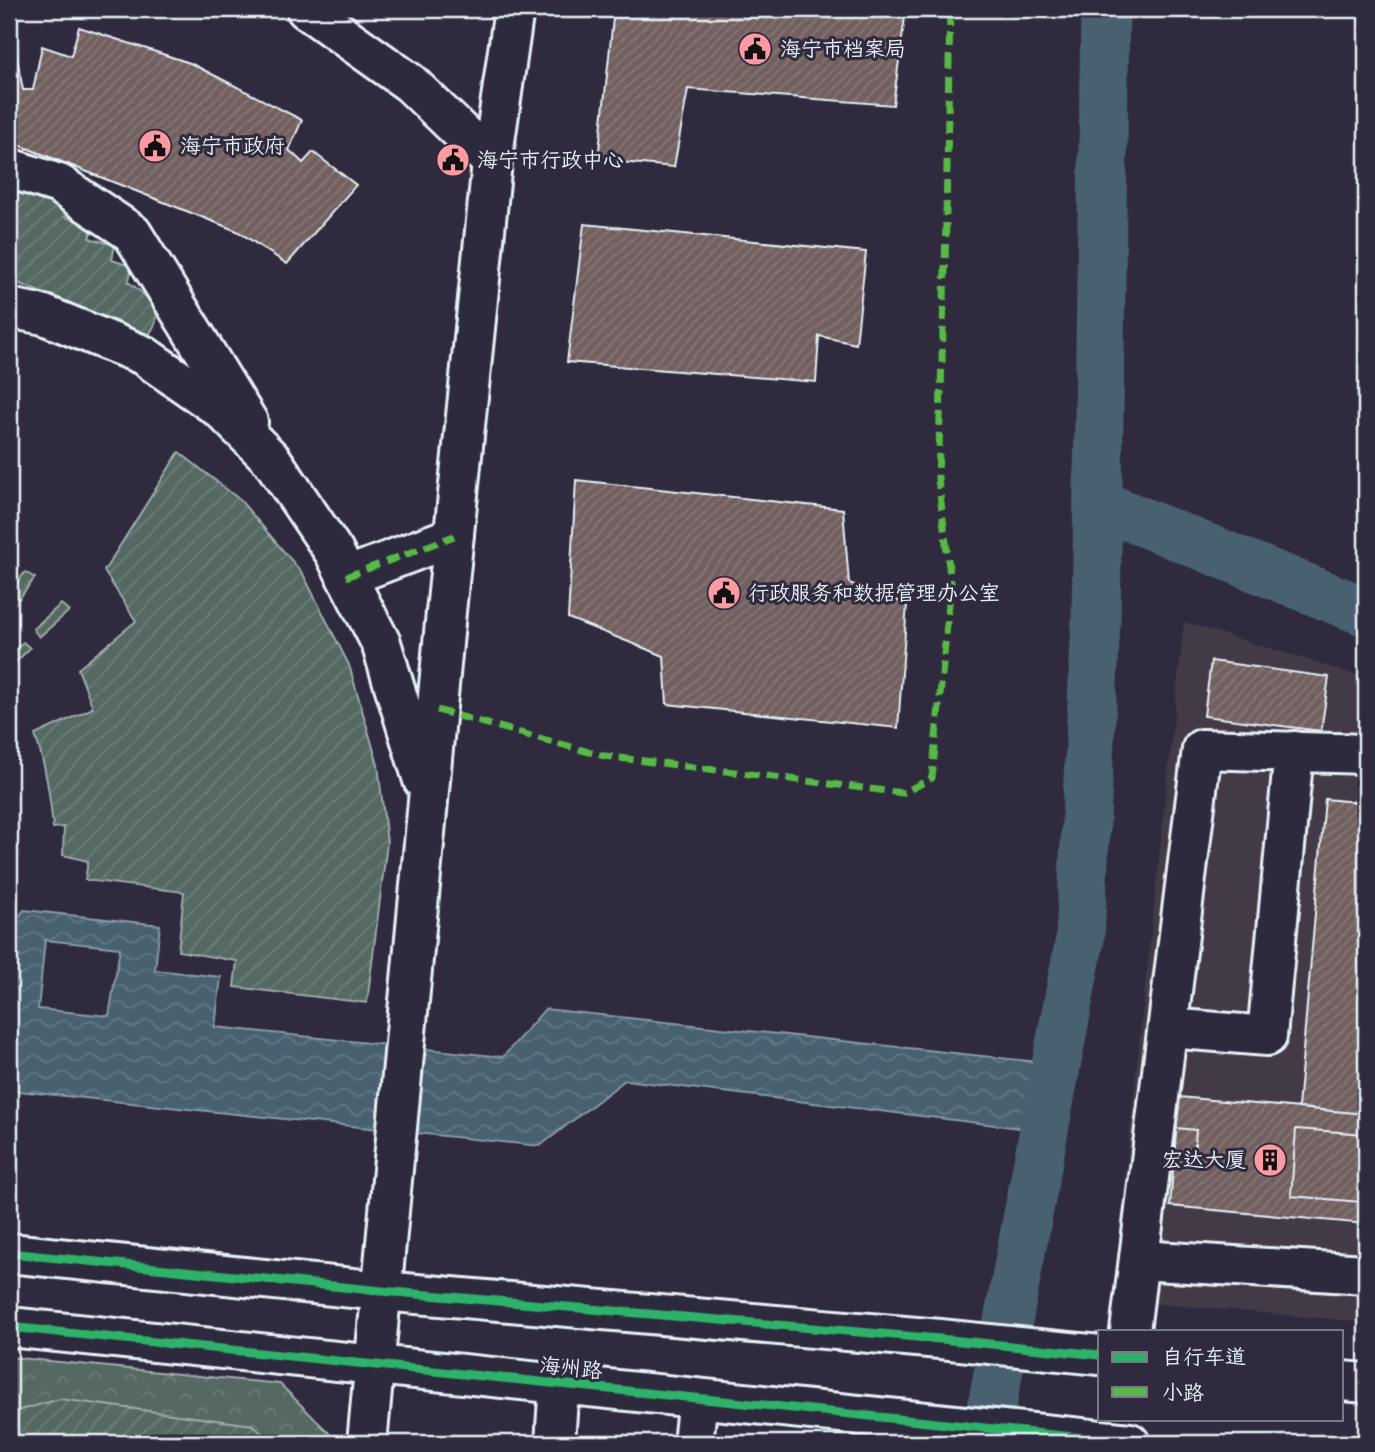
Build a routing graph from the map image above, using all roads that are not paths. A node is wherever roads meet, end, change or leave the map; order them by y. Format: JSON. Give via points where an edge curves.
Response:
{"nodes":[{"id":1,"x":306,"y":9,"type":"edge"},
{"id":2,"x":514,"y":9,"type":"edge"},
{"id":3,"x":492,"y":162,"type":"junction"},
{"id":4,"x":9,"y":168,"type":"edge"},
{"id":5,"x":9,"y":308,"type":"edge"},
{"id":6,"x":272,"y":460,"type":"junction"},
{"id":7,"x":454,"y":536,"type":"junction"},
{"id":8,"x":346,"y":576,"type":"junction"},
{"id":9,"x":1294,"y":751,"type":"junction"},
{"id":10,"x":1366,"y":754,"type":"edge"},
{"id":11,"x":428,"y":799,"type":"junction"},
{"id":12,"x":1168,"y":1028,"type":"junction"},
{"id":13,"x":9,"y":1253,"type":"edge"},
{"id":14,"x":1139,"y":1260,"type":"junction"},
{"id":15,"x":1366,"y":1274,"type":"edge"},
{"id":16,"x":382,"y":1291,"type":"junction"},
{"id":17,"x":9,"y":1327,"type":"edge"},
{"id":18,"x":1130,"y":1330,"type":"edge"},
{"id":19,"x":1083,"y":1353,"type":"edge"},
{"id":20,"x":375,"y":1365,"type":"junction"},
{"id":21,"x":1344,"y":1381,"type":"edge"},
{"id":22,"x":559,"y":1384,"type":"junction"},
{"id":23,"x":1366,"y":1384,"type":"edge"},
{"id":24,"x":698,"y":1399,"type":"junction"},
{"id":25,"x":367,"y":1443,"type":"edge"},
{"id":26,"x":555,"y":1443,"type":"edge"},
{"id":27,"x":693,"y":1443,"type":"edge"},
{"id":28,"x":1130,"y":1443,"type":"edge"}],
"edges":[{"from":1,"to":3,"type":"street","via":[[410,83]]},
{"from":2,"to":3,"type":"street"},
{"from":3,"to":7,"type":"street"},
{"from":4,"to":6,"type":"street","via":[[59,184],[132,233]]},
{"from":5,"to":6,"type":"street","via":[[44,315],[143,355],[222,410]]},
{"from":6,"to":8,"type":"street"},
{"from":7,"to":8,"type":"street"},
{"from":7,"to":11,"type":"street"},
{"from":8,"to":11,"type":"street","via":[[381,643]]},
{"from":9,"to":10,"type":"street"},
{"from":9,"to":12,"type":"street","via":[[1202,749]]},
{"from":9,"to":12,"type":"street","via":[[1267,1035]]},
{"from":11,"to":16,"type":"street"},
{"from":12,"to":14,"type":"street"},
{"from":13,"to":16,"type":"street"},
{"from":14,"to":15,"type":"street"},
{"from":14,"to":18,"type":"street"},
{"from":16,"to":19,"type":"street"},
{"from":16,"to":20,"type":"street"},
{"from":17,"to":20,"type":"street","name":"海州路"},
{"from":20,"to":22,"type":"street","name":"海州路"},
{"from":20,"to":25,"type":"street"},
{"from":21,"to":23,"type":"street"},
{"from":22,"to":24,"type":"street","name":"海州路"},
{"from":22,"to":26,"type":"street"},
{"from":24,"to":27,"type":"street"},
{"from":24,"to":28,"type":"street","name":"海州路"}]}
